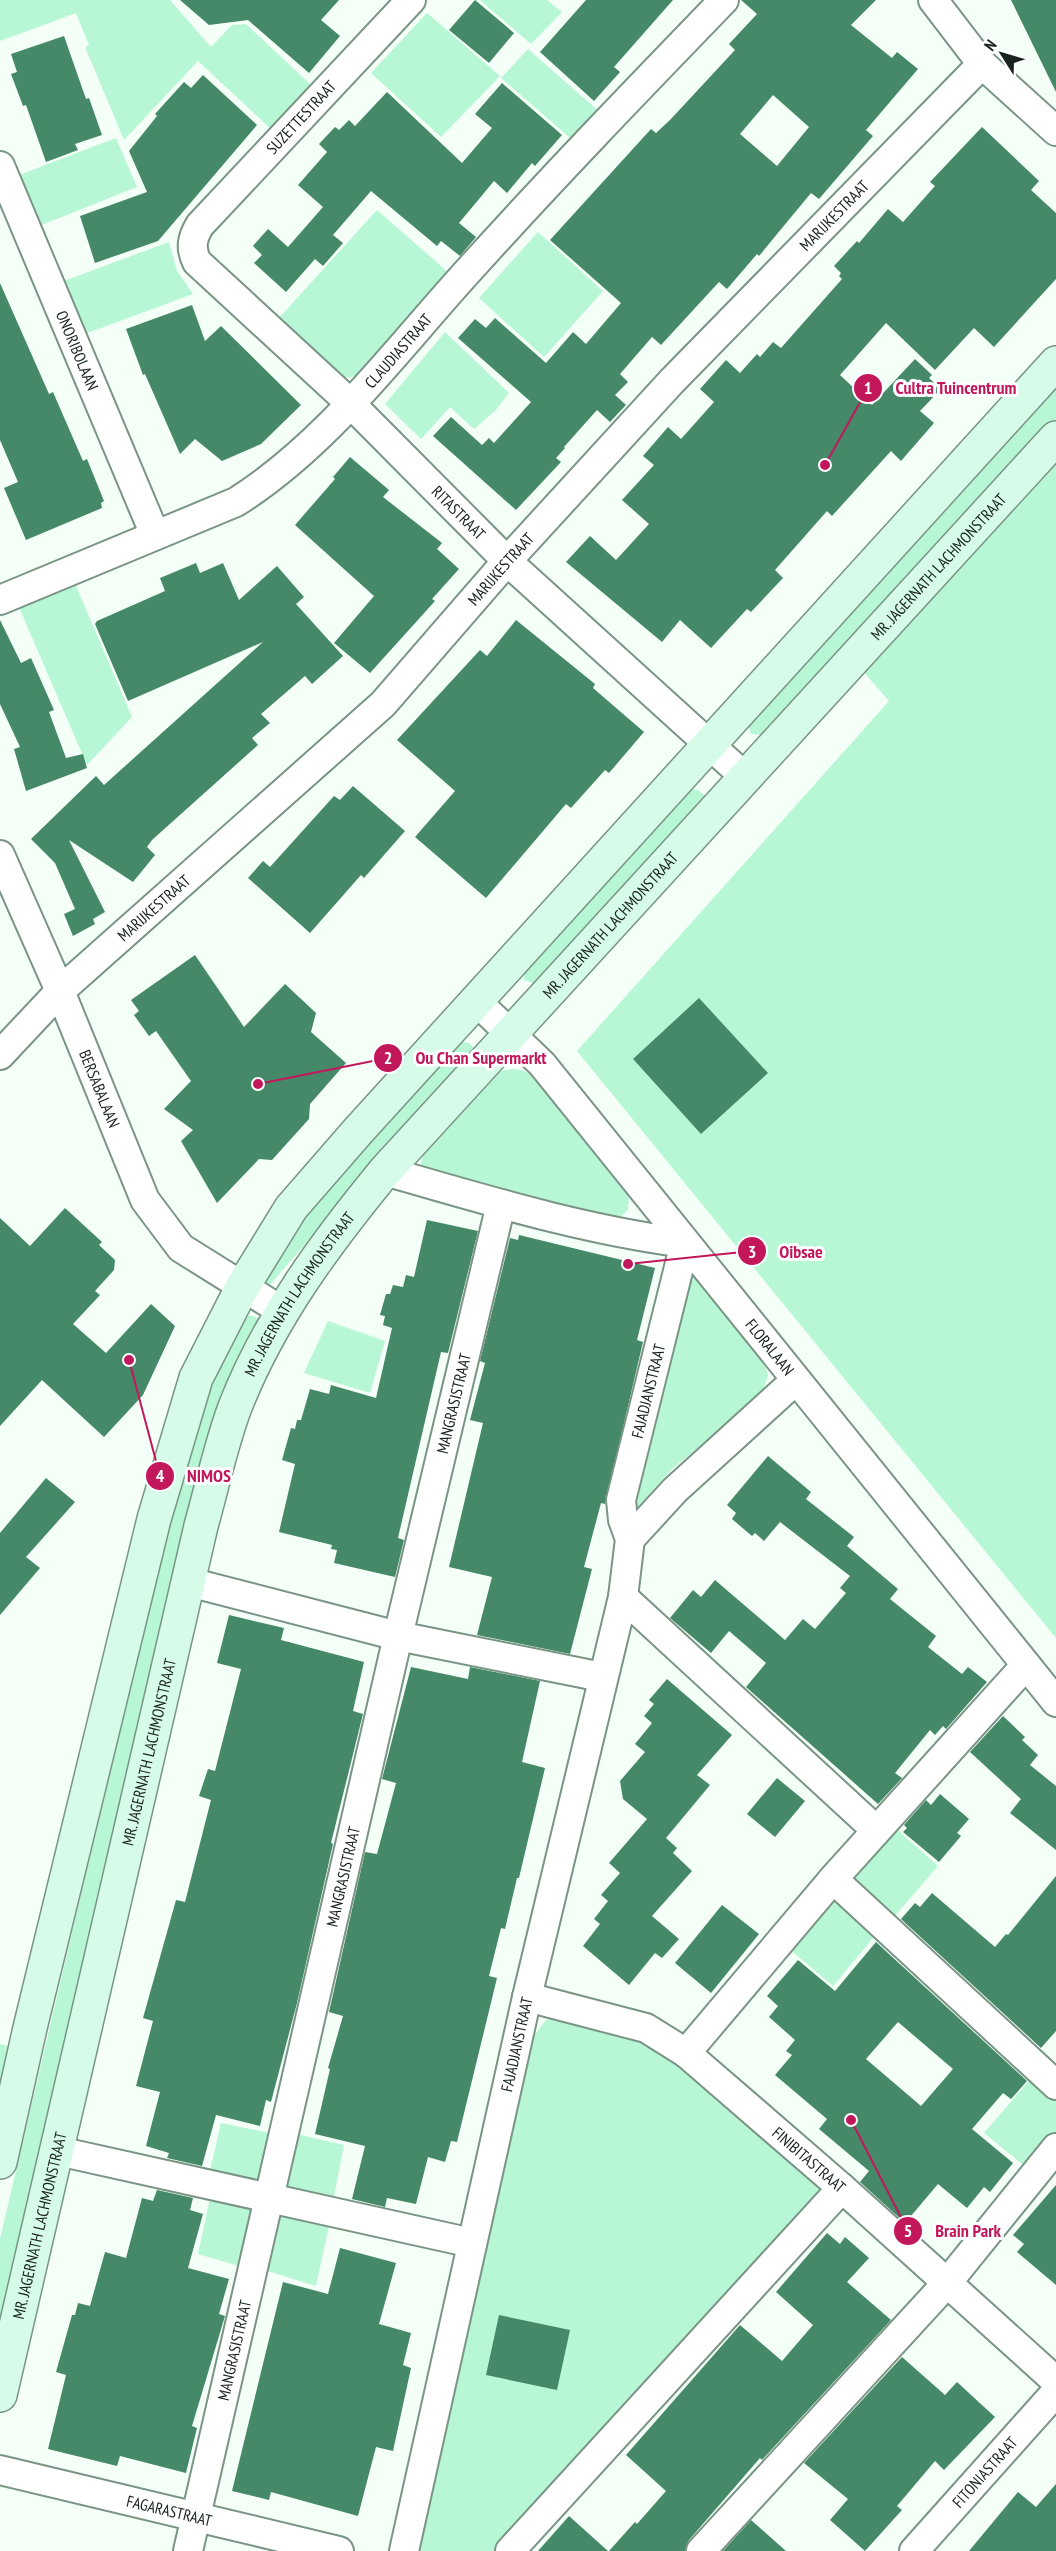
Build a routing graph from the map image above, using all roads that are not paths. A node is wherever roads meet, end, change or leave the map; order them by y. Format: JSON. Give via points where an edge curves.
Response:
{"nodes":[{"id":1,"x":411,"y":0,"type":"edge"},
{"id":2,"x":724,"y":0,"type":"edge"},
{"id":3,"x":933,"y":0,"type":"edge"},
{"id":4,"x":982,"y":64,"type":"junction"},
{"id":5,"x":1056,"y":131,"type":"edge"},
{"id":6,"x":0,"y":166,"type":"edge"},
{"id":7,"x":194,"y":236,"type":"joint"},
{"id":8,"x":1056,"y":363,"type":"edge"},
{"id":9,"x":350,"y":403,"type":"junction"},
{"id":10,"x":1056,"y":438,"type":"edge"},
{"id":11,"x":155,"y":535,"type":"junction"},
{"id":12,"x":507,"y":561,"type":"junction"},
{"id":13,"x":0,"y":600,"type":"edge"},
{"id":14,"x":709,"y":744,"type":"junction"},
{"id":15,"x":746,"y":777,"type":"junction"},
{"id":16,"x":0,"y":855,"type":"edge"},
{"id":17,"x":60,"y":991,"type":"junction"},
{"id":18,"x":476,"y":1000,"type":"junction"},
{"id":19,"x":511,"y":1033,"type":"junction"},
{"id":20,"x":0,"y":1055,"type":"edge"},
{"id":21,"x":385,"y":1171,"type":"junction"},
{"id":22,"x":501,"y":1204,"type":"junction"},
{"id":23,"x":685,"y":1243,"type":"junction"},
{"id":24,"x":243,"y":1286,"type":"junction"},
{"id":25,"x":282,"y":1311,"type":"junction"},
{"id":26,"x":796,"y":1380,"type":"junction"},
{"id":27,"x":630,"y":1539,"type":"junction"},
{"id":28,"x":189,"y":1582,"type":"junction"},
{"id":29,"x":623,"y":1597,"type":"junction"},
{"id":30,"x":398,"y":1636,"type":"junction"},
{"id":31,"x":1026,"y":1665,"type":"junction"},
{"id":32,"x":602,"y":1677,"type":"junction"},
{"id":33,"x":1056,"y":1702,"type":"edge"},
{"id":34,"x":876,"y":1830,"type":"junction"},
{"id":35,"x":833,"y":1879,"type":"junction"},
{"id":36,"x":527,"y":1997,"type":"junction"},
{"id":37,"x":686,"y":2053,"type":"junction"},
{"id":38,"x":1056,"y":2085,"type":"edge"},
{"id":39,"x":1056,"y":2148,"type":"edge"},
{"id":40,"x":58,"y":2151,"type":"junction"},
{"id":41,"x":0,"y":2162,"type":"edge"},
{"id":42,"x":842,"y":2188,"type":"junction"},
{"id":43,"x":270,"y":2199,"type":"junction"},
{"id":44,"x":472,"y":2243,"type":"junction"},
{"id":45,"x":947,"y":2283,"type":"junction"},
{"id":46,"x":1056,"y":2382,"type":"edge"},
{"id":47,"x":1056,"y":2392,"type":"edge"},
{"id":48,"x":0,"y":2395,"type":"edge"},
{"id":49,"x":0,"y":2470,"type":"edge"},
{"id":50,"x":197,"y":2516,"type":"junction"},
{"id":51,"x":188,"y":2551,"type":"edge"},
{"id":52,"x":339,"y":2551,"type":"edge"},
{"id":53,"x":404,"y":2551,"type":"edge"},
{"id":54,"x":510,"y":2551,"type":"edge"},
{"id":55,"x":701,"y":2551,"type":"edge"},
{"id":56,"x":914,"y":2551,"type":"edge"}],
"edges":[{"from":1,"to":7,"type":"street","name":"SUZETTESTRAAT","via":[[200,225]]},
{"from":2,"to":9,"type":"street","name":"CLAUDIASTRAAT","via":[[591,138]]},
{"from":3,"to":4,"type":"street"},
{"from":4,"to":5,"type":"street"},
{"from":4,"to":12,"type":"street","name":"MARIJKESTRAAT","via":[[672,381]]},
{"from":6,"to":11,"type":"street","name":"ONORIBOLAAN"},
{"from":7,"to":9,"type":"street","name":"RITASTRAAT","via":[[192,246],[197,262]]},
{"from":8,"to":14,"type":"main road"},
{"from":9,"to":11,"type":"street","name":"CLAUDIASTRAAT","via":[[271,480],[236,502]]},
{"from":9,"to":12,"type":"street","name":"RITASTRAAT"},
{"from":10,"to":15,"type":"main road","name":"MR. JAGERNATH LACHMONSTRAAT"},
{"from":11,"to":13,"type":"street","name":"CLAUDIASTRAAT"},
{"from":12,"to":14,"type":"street","name":"RITASTRAAT"},
{"from":12,"to":17,"type":"street","name":"MARIJKESTRAAT","via":[[383,704]]},
{"from":14,"to":15,"type":"street","name":"RITASTRAAT"},
{"from":14,"to":18,"type":"main road"},
{"from":15,"to":19,"type":"main road","name":"MR. JAGERNATH LACHMONSTRAAT"},
{"from":16,"to":17,"type":"street","name":"BERSABALAAN"},
{"from":17,"to":20,"type":"street","name":"MARIJKESTRAAT"},
{"from":17,"to":24,"type":"street","name":"BERSABALAAN","via":[[146,1200],[181,1248]]},
{"from":18,"to":19,"type":"street","name":"FLORALAAN"},
{"from":18,"to":24,"type":"main road","via":[[291,1208]]},
{"from":19,"to":21,"type":"main road","name":"MR. JAGERNATH LACHMONSTRAAT"},
{"from":19,"to":23,"type":"street","name":"FLORALAAN","via":[[542,1064]]},
{"from":21,"to":22,"type":"street"},
{"from":21,"to":25,"type":"main road","name":"MR. JAGERNATH LACHMONSTRAAT","via":[[328,1241]]},
{"from":22,"to":23,"type":"street","via":[[641,1237]]},
{"from":22,"to":30,"type":"street","name":"MANGRASISTRAAT"},
{"from":23,"to":26,"type":"street","name":"FLORALAAN"},
{"from":23,"to":27,"type":"street","name":"FAJADJANSTRAAT","via":[[621,1500],[622,1520]]},
{"from":24,"to":25,"type":"street","name":"BERSABALAAN"},
{"from":24,"to":41,"type":"main road","via":[[196,1378],[154,1519]]},
{"from":25,"to":28,"type":"main road","name":"MR. JAGERNATH LACHMONSTRAAT","via":[[235,1407]]},
{"from":26,"to":27,"type":"street","via":[[675,1490]]},
{"from":26,"to":31,"type":"street","name":"FLORALAAN"},
{"from":27,"to":29,"type":"street","name":"FAJADJANSTRAAT"},
{"from":28,"to":30,"type":"street"},
{"from":28,"to":40,"type":"main road","name":"MR. JAGERNATH LACHMONSTRAAT"},
{"from":29,"to":32,"type":"street","name":"FAJADJANSTRAAT"},
{"from":29,"to":34,"type":"street"},
{"from":30,"to":32,"type":"street"},
{"from":30,"to":43,"type":"street","name":"MANGRASISTRAAT"},
{"from":31,"to":33,"type":"street","name":"FLORALAAN"},
{"from":31,"to":34,"type":"street"},
{"from":32,"to":36,"type":"street","name":"FAJADJANSTRAAT"},
{"from":34,"to":35,"type":"street"},
{"from":35,"to":37,"type":"street"},
{"from":35,"to":38,"type":"street"},
{"from":36,"to":37,"type":"street","name":"FINIBITASTRAAT","via":[[646,2028]]},
{"from":36,"to":44,"type":"street","name":"FAJADJANSTRAAT"},
{"from":37,"to":42,"type":"street","name":"FINIBITASTRAAT"},
{"from":39,"to":45,"type":"street"},
{"from":40,"to":43,"type":"street"},
{"from":40,"to":48,"type":"main road","name":"MR. JAGERNATH LACHMONSTRAAT"},
{"from":42,"to":45,"type":"street","name":"FINIBITASTRAAT"},
{"from":42,"to":54,"type":"street"},
{"from":43,"to":44,"type":"street"},
{"from":43,"to":50,"type":"street","name":"MANGRASISTRAAT"},
{"from":44,"to":53,"type":"street","name":"FAJADJANSTRAAT"},
{"from":45,"to":46,"type":"street","name":"FINIBITASTRAAT"},
{"from":45,"to":55,"type":"street"},
{"from":47,"to":56,"type":"street","name":"FITONIASTRAAT"},
{"from":49,"to":50,"type":"street","name":"FAGARASTRAAT"},
{"from":50,"to":51,"type":"street","name":"MANGRASISTRAAT"},
{"from":50,"to":52,"type":"street","name":"FAGARASTRAAT"}]}
